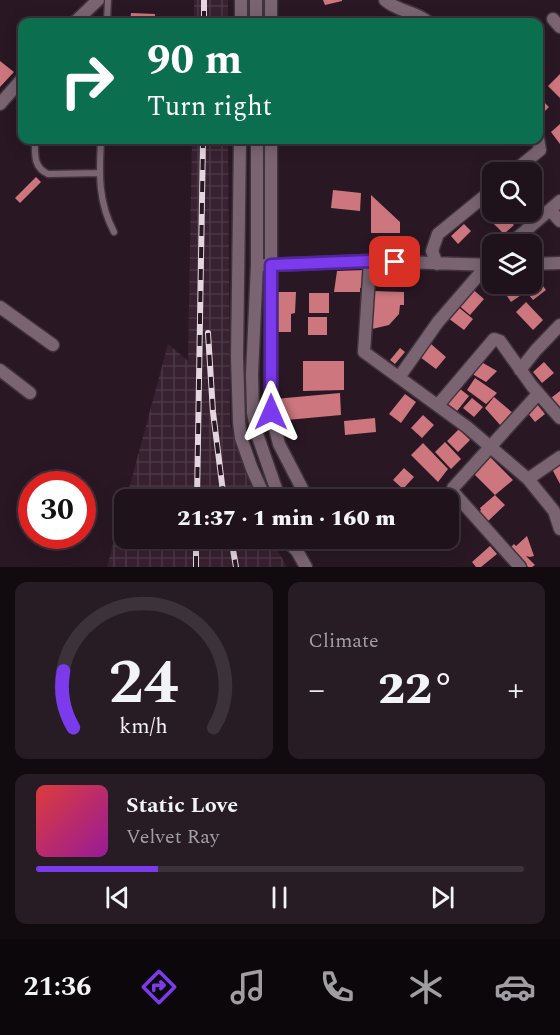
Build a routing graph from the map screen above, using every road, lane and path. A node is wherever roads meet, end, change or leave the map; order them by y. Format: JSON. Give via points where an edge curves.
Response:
{"nodes":[{"id":1,"x":98,"y":0,"type":"edge"},
{"id":2,"x":108,"y":0,"type":"edge"},
{"id":3,"x":241,"y":0,"type":"edge"},
{"id":4,"x":256,"y":0,"type":"edge"},
{"id":5,"x":271,"y":0,"type":"edge"},
{"id":6,"x":385,"y":0,"type":"edge"},
{"id":7,"x":79,"y":18,"type":"edge"},
{"id":8,"x":107,"y":18,"type":"edge"},
{"id":9,"x":241,"y":18,"type":"edge"},
{"id":10,"x":256,"y":18,"type":"edge"},
{"id":11,"x":271,"y":18,"type":"edge"},
{"id":12,"x":423,"y":18,"type":"edge"},
{"id":13,"x":18,"y":84,"type":"edge"},
{"id":14,"x":0,"y":104,"type":"edge"},
{"id":15,"x":34,"y":144,"type":"edge"},
{"id":16,"x":101,"y":144,"type":"edge"},
{"id":17,"x":240,"y":144,"type":"edge"},
{"id":18,"x":256,"y":144,"type":"edge"},
{"id":19,"x":271,"y":144,"type":"edge"},
{"id":20,"x":539,"y":144,"type":"edge"},
{"id":21,"x":525,"y":162,"type":"edge"},
{"id":22,"x":100,"y":173,"type":"junction"},
{"id":23,"x":482,"y":198,"type":"edge"},
{"id":24,"x":560,"y":201,"type":"edge"},
{"id":25,"x":550,"y":210,"type":"junction"},
{"id":26,"x":560,"y":221,"type":"edge"},
{"id":27,"x":114,"y":232,"type":"dead end"},
{"id":28,"x":522,"y":234,"type":"edge"},
{"id":29,"x":370,"y":261,"type":"junction"},
{"id":30,"x":560,"y":263,"type":"edge"},
{"id":31,"x":437,"y":264,"type":"junction"},
{"id":32,"x":482,"y":264,"type":"edge"},
{"id":33,"x":542,"y":264,"type":"edge"},
{"id":34,"x":257,"y":265,"type":"junction"},
{"id":35,"x":271,"y":265,"type":"junction"},
{"id":36,"x":482,"y":273,"type":"edge"},
{"id":37,"x":0,"y":307,"type":"edge"},
{"id":38,"x":560,"y":325,"type":"edge"},
{"id":39,"x":53,"y":345,"type":"dead end"},
{"id":40,"x":0,"y":370,"type":"edge"},
{"id":41,"x":520,"y":370,"type":"junction"},
{"id":42,"x":400,"y":376,"type":"junction"},
{"id":43,"x":30,"y":393,"type":"dead end"},
{"id":44,"x":538,"y":394,"type":"junction"},
{"id":45,"x":438,"y":405,"type":"junction"},
{"id":46,"x":560,"y":418,"type":"edge"},
{"id":47,"x":490,"y":445,"type":"junction"},
{"id":48,"x":560,"y":457,"type":"edge"},
{"id":49,"x":528,"y":479,"type":"junction"},
{"id":50,"x":261,"y":489,"type":"edge"},
{"id":51,"x":276,"y":489,"type":"edge"},
{"id":52,"x":302,"y":489,"type":"edge"},
{"id":53,"x":560,"y":529,"type":"edge"},
{"id":54,"x":299,"y":549,"type":"edge"},
{"id":55,"x":306,"y":567,"type":"edge"},
{"id":56,"x":520,"y":567,"type":"edge"}],
"edges":[{"from":1,"to":7,"type":"street"},
{"from":2,"to":8,"type":"lane"},
{"from":3,"to":9,"type":"street"},
{"from":4,"to":10,"type":"street"},
{"from":5,"to":11,"type":"street"},
{"from":6,"to":12,"type":"street"},
{"from":13,"to":14,"type":"street"},
{"from":15,"to":22,"type":"lane","via":[[35,159],[48,174]]},
{"from":16,"to":22,"type":"lane"},
{"from":17,"to":50,"type":"street","via":[[239,422],[241,438]]},
{"from":18,"to":34,"type":"street"},
{"from":19,"to":35,"type":"street"},
{"from":20,"to":21,"type":"street","via":[[540,150]]},
{"from":22,"to":27,"type":"lane","via":[[104,209]]},
{"from":23,"to":31,"type":"street","via":[[438,234],[432,250]]},
{"from":24,"to":25,"type":"street"},
{"from":25,"to":26,"type":"street"},
{"from":25,"to":28,"type":"street"},
{"from":29,"to":31,"type":"street"},
{"from":29,"to":35,"type":"street"},
{"from":29,"to":42,"type":"street","via":[[364,352]]},
{"from":30,"to":33,"type":"street"},
{"from":31,"to":32,"type":"street"},
{"from":34,"to":35,"type":"street"},
{"from":34,"to":51,"type":"street","via":[[253,413],[256,434]]},
{"from":35,"to":52,"type":"street","via":[[272,419],[279,444]]},
{"from":36,"to":42,"type":"street","via":[[438,322]]},
{"from":37,"to":39,"type":"street"},
{"from":38,"to":41,"type":"street"},
{"from":40,"to":43,"type":"street"},
{"from":41,"to":44,"type":"street"},
{"from":41,"to":45,"type":"street","via":[[500,341],[494,339]]},
{"from":42,"to":45,"type":"street"},
{"from":44,"to":46,"type":"street"},
{"from":44,"to":47,"type":"street"},
{"from":45,"to":47,"type":"street"},
{"from":47,"to":49,"type":"street"},
{"from":47,"to":56,"type":"street","via":[[453,490]]},
{"from":48,"to":49,"type":"street"},
{"from":49,"to":53,"type":"street","via":[[554,511]]},
{"from":54,"to":55,"type":"street"}]}
